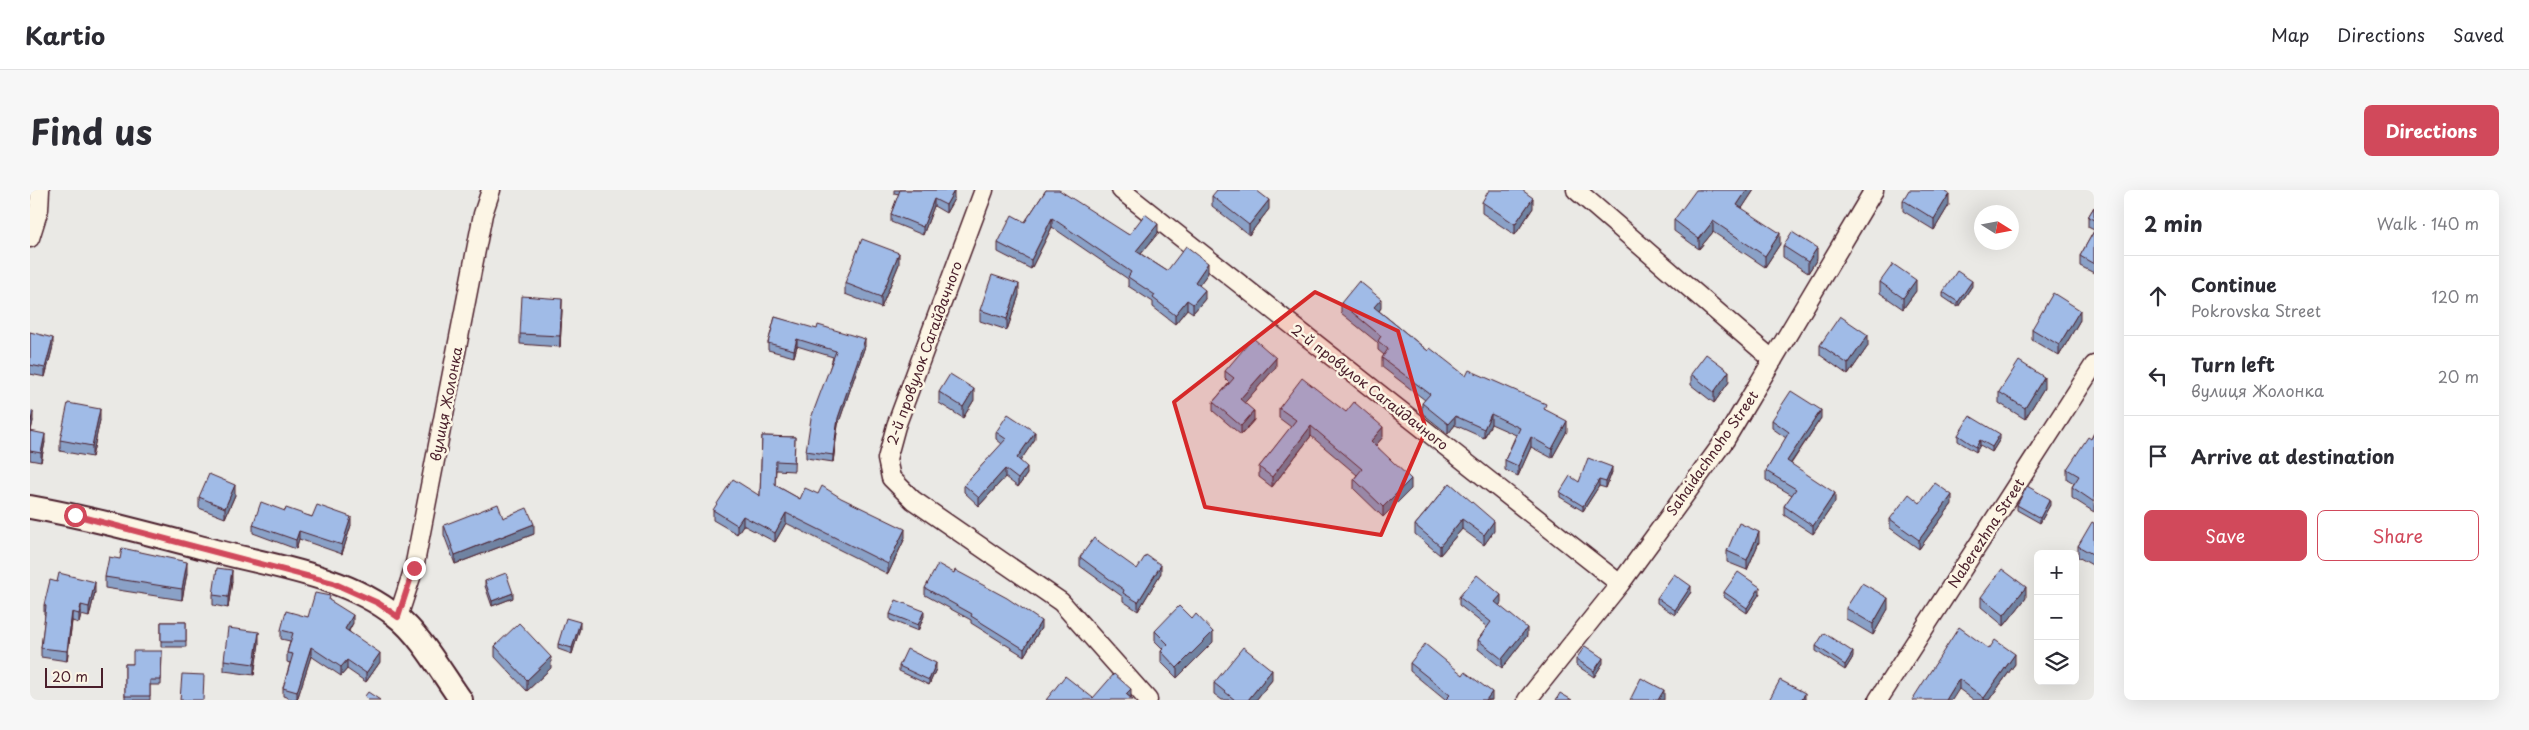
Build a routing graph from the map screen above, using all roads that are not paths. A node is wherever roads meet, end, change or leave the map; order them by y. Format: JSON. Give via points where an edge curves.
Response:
{"nodes":[{"id":1,"x":40,"y":190,"type":"edge"},
{"id":2,"x":491,"y":190,"type":"edge"},
{"id":3,"x":984,"y":190,"type":"edge"},
{"id":4,"x":1121,"y":190,"type":"edge"},
{"id":5,"x":1576,"y":190,"type":"edge"},
{"id":6,"x":1874,"y":190,"type":"edge"},
{"id":7,"x":30,"y":238,"type":"edge"},
{"id":8,"x":1773,"y":360,"type":"junction"},
{"id":9,"x":2094,"y":366,"type":"edge"},
{"id":10,"x":30,"y":507,"type":"edge"},
{"id":11,"x":1620,"y":584,"type":"junction"},
{"id":12,"x":398,"y":617,"type":"junction"},
{"id":13,"x":461,"y":700,"type":"edge"},
{"id":14,"x":1148,"y":700,"type":"edge"},
{"id":15,"x":1527,"y":700,"type":"edge"},
{"id":16,"x":1878,"y":700,"type":"edge"}],
"edges":[{"from":1,"to":7,"type":"street","via":[[39,209]]},
{"from":2,"to":12,"type":"street","name":"вулиця Жолонка","via":[[483,214],[414,568]]},
{"from":3,"to":14,"type":"street","name":"2-й провулок Сагайдачного","via":[[896,426],[887,458],[891,478],[914,500],[1061,602]]},
{"from":4,"to":11,"type":"street","name":"2-й провулок Сагайдачного"},
{"from":5,"to":8,"type":"street"},
{"from":6,"to":8,"type":"street","name":"Sahaidachnoho Street"},
{"from":8,"to":11,"type":"street","name":"Sahaidachnoho Street","via":[[1725,440]]},
{"from":9,"to":16,"type":"street","name":"Naberezhna Street"},
{"from":10,"to":12,"type":"street","via":[[75,515],[318,578],[354,590]]},
{"from":11,"to":15,"type":"street","name":"Sahaidachnoho Street"},
{"from":12,"to":13,"type":"street","via":[[416,635]]}]}
